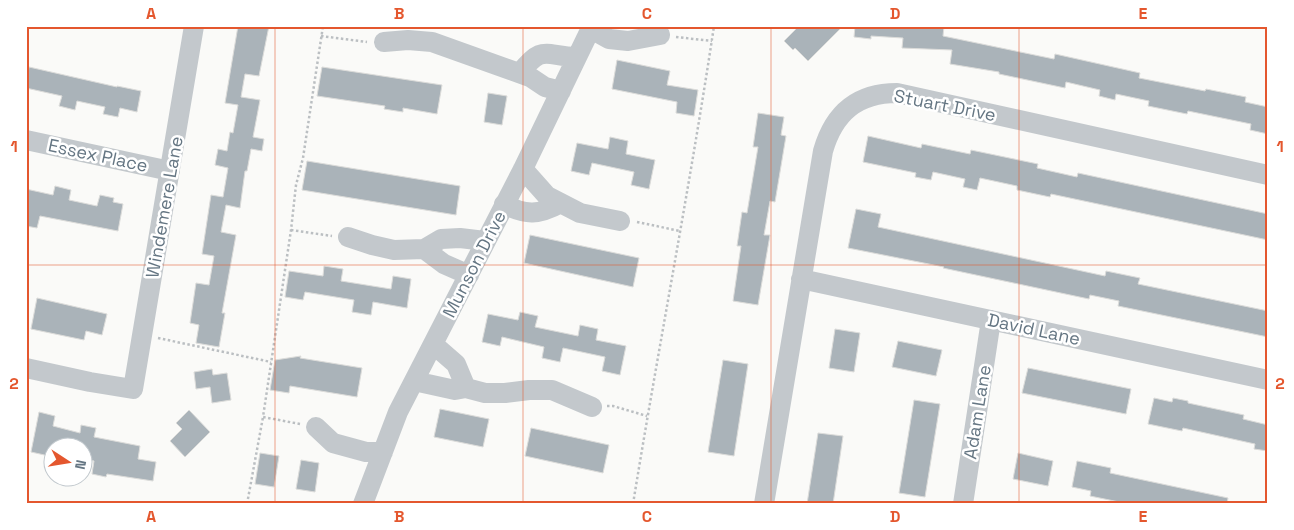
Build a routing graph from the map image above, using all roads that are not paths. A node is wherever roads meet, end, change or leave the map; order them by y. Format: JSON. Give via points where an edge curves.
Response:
{"nodes":[{"id":1,"x":194,"y":26,"type":"edge"},
{"id":2,"x":591,"y":28,"type":"edge"},
{"id":3,"x":660,"y":35,"type":"road end"},
{"id":4,"x":384,"y":42,"type":"road end"},
{"id":5,"x":577,"y":57,"type":"junction"},
{"id":6,"x":520,"y":73,"type":"junction"},
{"id":7,"x":561,"y":90,"type":"junction"},
{"id":8,"x":26,"y":140,"type":"edge"},
{"id":9,"x":523,"y":169,"type":"junction"},
{"id":10,"x":170,"y":171,"type":"junction"},
{"id":11,"x":1268,"y":175,"type":"edge"},
{"id":12,"x":561,"y":203,"type":"junction"},
{"id":13,"x":504,"y":204,"type":"junction"},
{"id":14,"x":620,"y":221,"type":"road end"},
{"id":15,"x":348,"y":237,"type":"road end"},
{"id":16,"x":485,"y":241,"type":"junction"},
{"id":17,"x":424,"y":249,"type":"junction"},
{"id":18,"x":469,"y":275,"type":"junction"},
{"id":19,"x":801,"y":278,"type":"junction"},
{"id":20,"x":991,"y":320,"type":"junction"},
{"id":21,"x":433,"y":344,"type":"junction"},
{"id":22,"x":26,"y":368,"type":"edge"},
{"id":23,"x":1268,"y":380,"type":"edge"},
{"id":24,"x":414,"y":381,"type":"junction"},
{"id":25,"x":466,"y":388,"type":"junction"},
{"id":26,"x":592,"y":407,"type":"road end"},
{"id":27,"x":316,"y":427,"type":"road end"},
{"id":28,"x":383,"y":452,"type":"junction"},
{"id":29,"x":363,"y":504,"type":"edge"},
{"id":30,"x":764,"y":504,"type":"edge"},
{"id":31,"x":962,"y":504,"type":"edge"}],
"edges":[{"from":1,"to":10,"type":"street","name":"Windemere Lane"},
{"from":2,"to":3,"type":"street","via":[[609,39]]},
{"from":2,"to":5,"type":"street","name":"Munson Drive"},
{"from":4,"to":6,"type":"street","via":[[432,42]]},
{"from":5,"to":6,"type":"street","via":[[540,54],[531,59]]},
{"from":5,"to":7,"type":"street","name":"Munson Drive"},
{"from":6,"to":7,"type":"street","via":[[546,87]]},
{"from":7,"to":9,"type":"street","name":"Munson Drive"},
{"from":8,"to":10,"type":"street","name":"Essex Place"},
{"from":9,"to":12,"type":"street","via":[[547,196]]},
{"from":9,"to":13,"type":"street","name":"Munson Drive"},
{"from":10,"to":22,"type":"street","name":"Windemere Lane","via":[[133,389]]},
{"from":11,"to":19,"type":"street","name":"Stuart Drive","via":[[897,93],[874,95],[845,111],[828,136]]},
{"from":12,"to":13,"type":"street","via":[[536,213],[517,211]]},
{"from":12,"to":14,"type":"street","via":[[580,213]]},
{"from":13,"to":16,"type":"street","name":"Munson Drive"},
{"from":15,"to":17,"type":"street","via":[[394,250]]},
{"from":16,"to":17,"type":"street","via":[[442,239]]},
{"from":16,"to":18,"type":"street","name":"Munson Drive"},
{"from":17,"to":18,"type":"street","via":[[444,264]]},
{"from":18,"to":21,"type":"street","name":"Munson Drive"},
{"from":19,"to":20,"type":"street","name":"David Lane"},
{"from":19,"to":30,"type":"street","name":"Stuart Drive"},
{"from":20,"to":23,"type":"street","name":"David Lane"},
{"from":20,"to":31,"type":"street","name":"Adam Lane"},
{"from":21,"to":24,"type":"street","name":"Munson Drive"},
{"from":21,"to":25,"type":"street","via":[[456,364]]},
{"from":24,"to":25,"type":"street","via":[[455,390]]},
{"from":24,"to":28,"type":"street","name":"Munson Drive"},
{"from":25,"to":26,"type":"street","via":[[506,394],[552,390]]},
{"from":27,"to":28,"type":"street","via":[[332,443],[366,452]]},
{"from":28,"to":29,"type":"street","name":"Munson Drive"}]}
